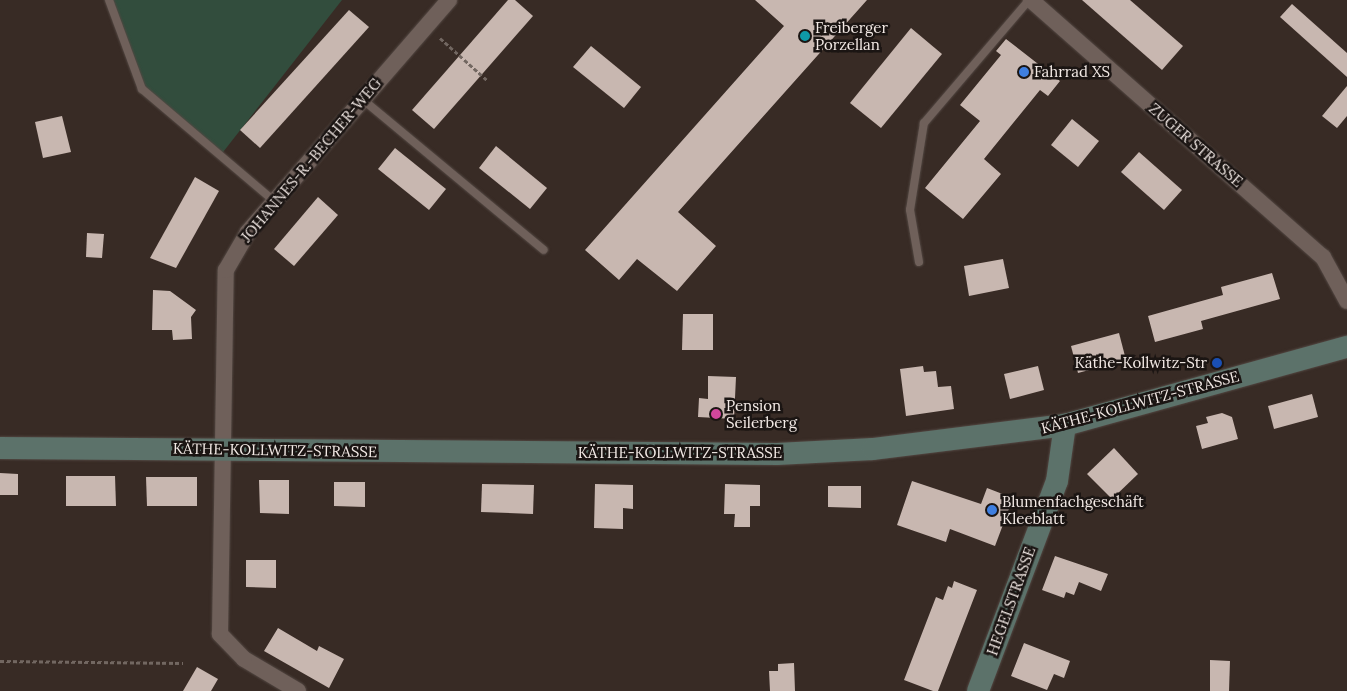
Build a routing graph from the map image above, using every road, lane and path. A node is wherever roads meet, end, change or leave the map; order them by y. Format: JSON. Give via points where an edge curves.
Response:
{"nodes":[{"id":1,"x":109,"y":0,"type":"edge"},
{"id":2,"x":449,"y":0,"type":"edge"},
{"id":3,"x":1030,"y":0,"type":"edge"},
{"id":4,"x":426,"y":26,"type":"junction"},
{"id":5,"x":488,"y":81,"type":"dead end"},
{"id":6,"x":362,"y":99,"type":"junction"},
{"id":7,"x":274,"y":200,"type":"junction"},
{"id":8,"x":544,"y":250,"type":"dead end"},
{"id":9,"x":919,"y":262,"type":"dead end"},
{"id":10,"x":1347,"y":301,"type":"edge"},
{"id":11,"x":1347,"y":347,"type":"edge"},
{"id":12,"x":1065,"y":425,"type":"junction"},
{"id":13,"x":0,"y":448,"type":"edge"},
{"id":14,"x":222,"y":449,"type":"junction"},
{"id":15,"x":0,"y":661,"type":"edge"},
{"id":16,"x":183,"y":663,"type":"dead end"},
{"id":17,"x":298,"y":691,"type":"edge"},
{"id":18,"x":978,"y":691,"type":"edge"}],
"edges":[{"from":1,"to":7,"type":"lane","via":[[142,89]]},
{"from":2,"to":4,"type":"street","name":"JOHANNES-R.-BECHER-WEG"},
{"from":3,"to":9,"type":"lane","via":[[924,122],[910,210]]},
{"from":3,"to":10,"type":"street","name":"ZUGER STRASSE","via":[[1323,257]]},
{"from":4,"to":5,"type":"path"},
{"from":4,"to":6,"type":"street","name":"JOHANNES-R.-BECHER-WEG"},
{"from":6,"to":7,"type":"street","name":"JOHANNES-R.-BECHER-WEG"},
{"from":6,"to":8,"type":"lane"},
{"from":7,"to":14,"type":"street","name":"JOHANNES-R.-BECHER-WEG","via":[[239,244],[226,270]]},
{"from":11,"to":12,"type":"street","name":"KÄTHE-KOLLWITZ-STRASSE"},
{"from":12,"to":14,"type":"street","name":"KÄTHE-KOLLWITZ-STRASSE","via":[[897,447],[786,454]]},
{"from":12,"to":18,"type":"street","name":"HEGELSTRASSE","via":[[1057,481]]},
{"from":13,"to":14,"type":"street","name":"KÄTHE-KOLLWITZ-STRASSE"},
{"from":14,"to":17,"type":"street","name":"JOHANNES-R.-BECHER-WEG","via":[[220,634],[244,659]]},
{"from":15,"to":16,"type":"path"}]}
